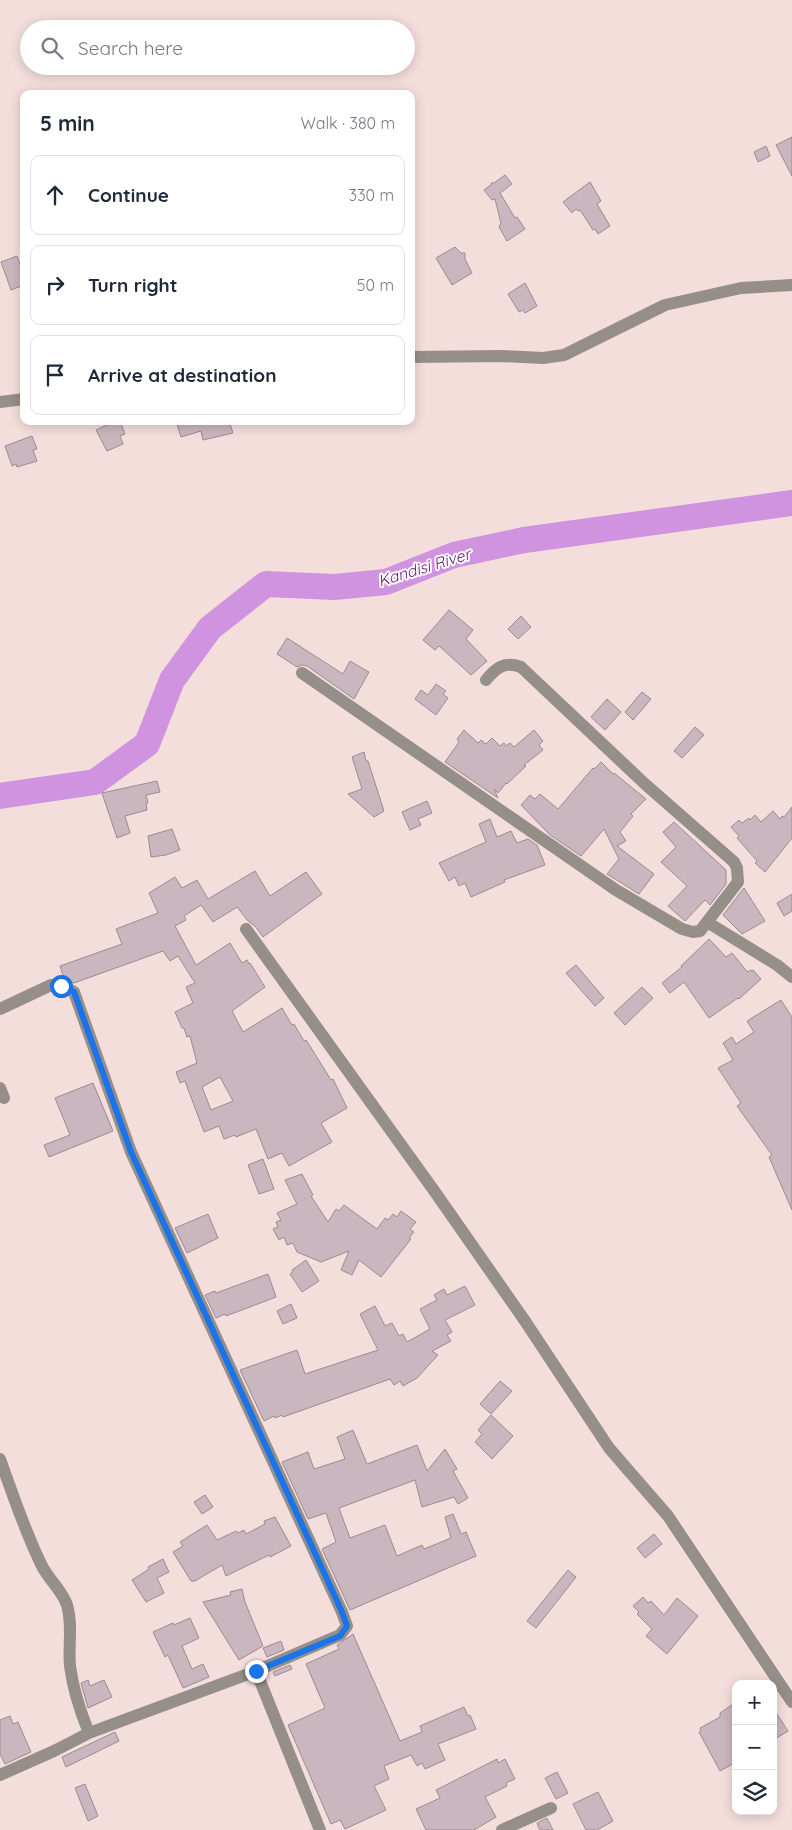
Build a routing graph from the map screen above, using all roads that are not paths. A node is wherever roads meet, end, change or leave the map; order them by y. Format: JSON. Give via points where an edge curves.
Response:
{"nodes":[{"id":1,"x":792,"y":285,"type":"edge"},
{"id":2,"x":415,"y":358,"type":"edge"},
{"id":3,"x":20,"y":400,"type":"edge"},
{"id":4,"x":0,"y":402,"type":"edge"},
{"id":5,"x":302,"y":673,"type":"dead end"},
{"id":6,"x":486,"y":680,"type":"dead end"},
{"id":7,"x":706,"y":922,"type":"junction"},
{"id":8,"x":246,"y":929,"type":"dead end"},
{"id":9,"x":792,"y":977,"type":"edge"},
{"id":10,"x":0,"y":1008,"type":"edge"},
{"id":11,"x":0,"y":1459,"type":"edge"},
{"id":12,"x":256,"y":1671,"type":"junction"},
{"id":13,"x":792,"y":1702,"type":"edge"},
{"id":14,"x":89,"y":1732,"type":"junction"},
{"id":15,"x":0,"y":1775,"type":"edge"},
{"id":16,"x":551,"y":1808,"type":"dead end"},
{"id":17,"x":320,"y":1830,"type":"edge"},
{"id":18,"x":502,"y":1830,"type":"edge"}],
"edges":[{"from":1,"to":2,"type":"street","via":[[741,288],[665,305],[564,355],[543,358]]},
{"from":3,"to":4,"type":"street"},
{"from":5,"to":7,"type":"street","via":[[616,890],[682,929],[700,931]]},
{"from":6,"to":7,"type":"street","via":[[496,668],[514,665],[520,668],[734,862],[738,882]]},
{"from":7,"to":9,"type":"street"},
{"from":8,"to":13,"type":"street","via":[[452,1216],[609,1448],[668,1516]]},
{"from":10,"to":12,"type":"street","via":[[51,985],[74,992],[131,1152],[342,1612],[347,1626],[340,1636]]},
{"from":11,"to":14,"type":"street","via":[[43,1567],[66,1604],[70,1666],[81,1714]]},
{"from":12,"to":14,"type":"street"},
{"from":12,"to":17,"type":"street"},
{"from":14,"to":15,"type":"street"},
{"from":16,"to":18,"type":"street"}]}
